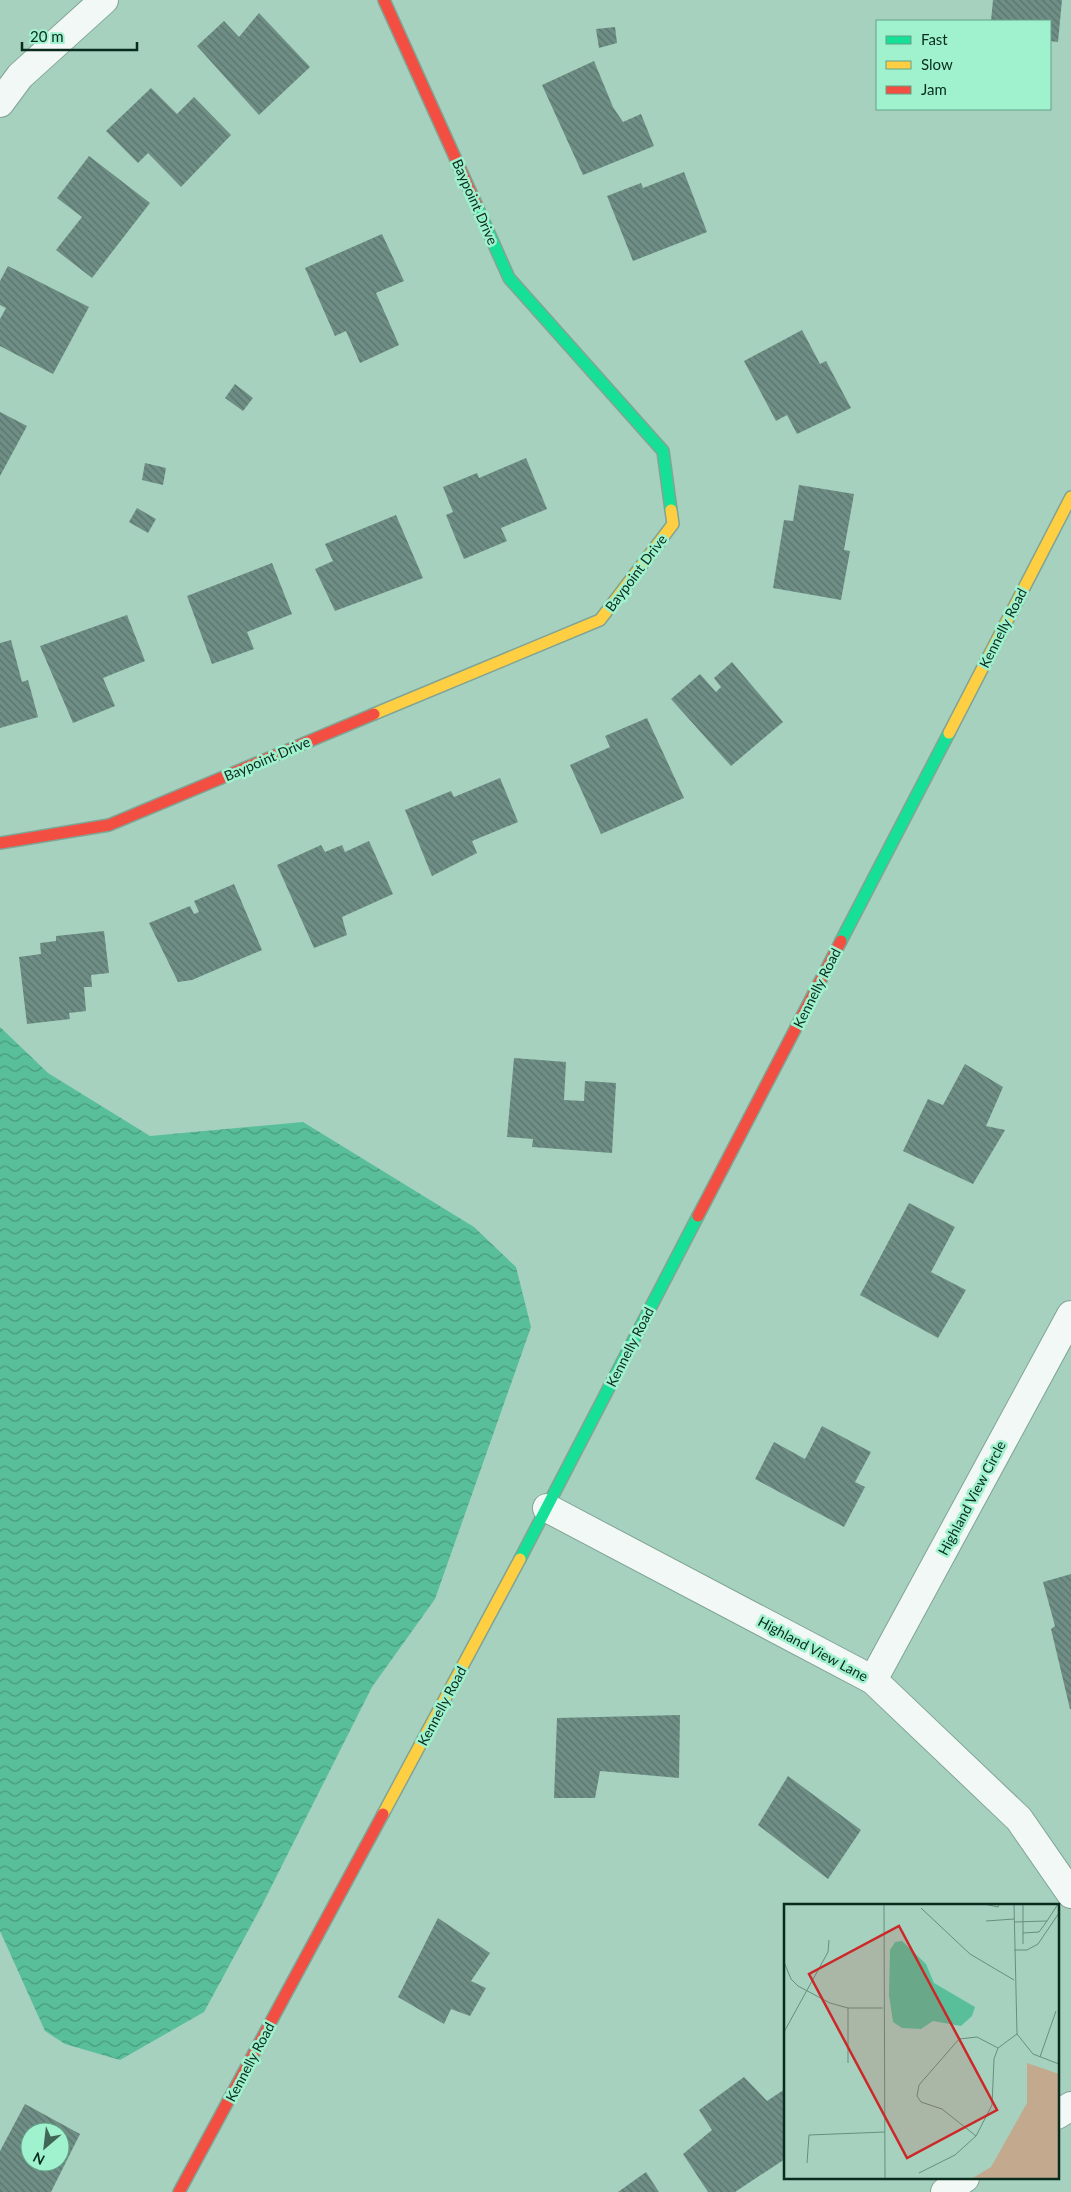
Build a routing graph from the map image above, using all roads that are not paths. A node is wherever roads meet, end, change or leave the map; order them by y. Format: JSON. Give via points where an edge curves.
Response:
{"nodes":[{"id":1,"x":104,"y":0,"type":"edge"},
{"id":2,"x":384,"y":0,"type":"edge"},
{"id":3,"x":0,"y":103,"type":"edge"},
{"id":4,"x":1071,"y":497,"type":"edge"},
{"id":5,"x":0,"y":843,"type":"edge"},
{"id":6,"x":1071,"y":1315,"type":"edge"},
{"id":7,"x":547,"y":1508,"type":"junction"},
{"id":8,"x":873,"y":1680,"type":"junction"},
{"id":9,"x":1071,"y":1894,"type":"edge"},
{"id":10,"x":1071,"y":2106,"type":"edge"},
{"id":11,"x":1058,"y":2115,"type":"edge"},
{"id":12,"x":962,"y":2180,"type":"edge"},
{"id":13,"x":179,"y":2192,"type":"edge"},
{"id":14,"x":945,"y":2192,"type":"edge"}],
"edges":[{"from":1,"to":3,"type":"street","via":[[20,76]]},
{"from":2,"to":5,"type":"street","name":"Baypoint Drive","via":[[509,278],[663,451],[673,524],[600,620],[109,825]]},
{"from":4,"to":7,"type":"street","name":"Kennelly Road"},
{"from":6,"to":8,"type":"street","name":"Highland View Circle"},
{"from":7,"to":8,"type":"street","name":"Highland View Lane"},
{"from":7,"to":13,"type":"street","name":"Kennelly Road"},
{"from":8,"to":9,"type":"street","name":"Highland View Lane","via":[[1019,1819]]},
{"from":10,"to":11,"type":"street"},
{"from":12,"to":14,"type":"street"}]}
